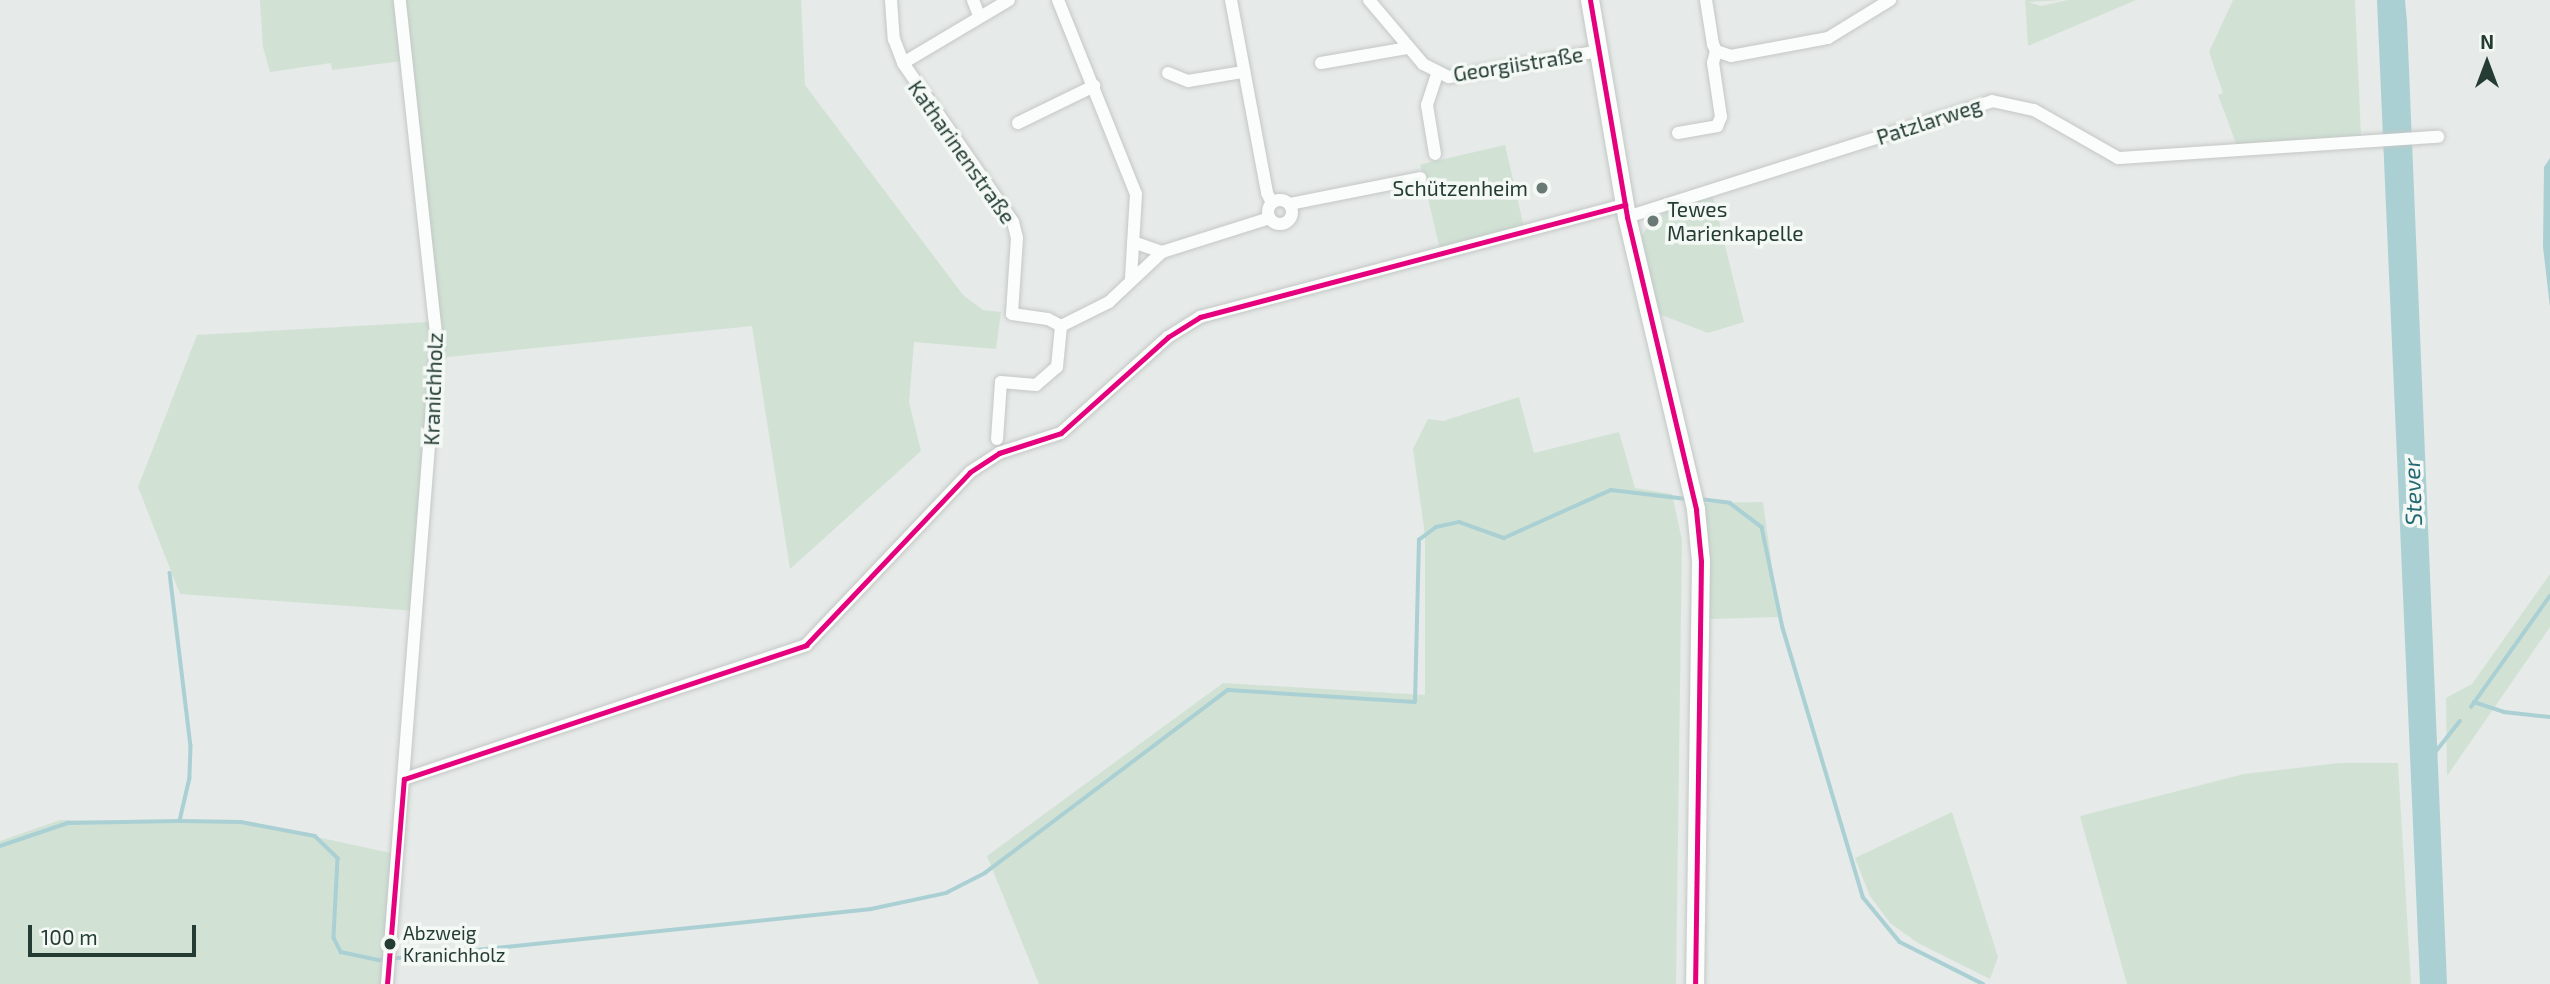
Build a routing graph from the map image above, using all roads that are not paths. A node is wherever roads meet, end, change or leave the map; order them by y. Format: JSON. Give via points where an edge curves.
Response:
{"nodes":[{"id":1,"x":400,"y":0,"type":"edge"},
{"id":2,"x":891,"y":0,"type":"edge"},
{"id":3,"x":973,"y":0,"type":"edge"},
{"id":4,"x":1009,"y":0,"type":"edge"},
{"id":5,"x":1058,"y":0,"type":"edge"},
{"id":6,"x":1231,"y":0,"type":"edge"},
{"id":7,"x":1369,"y":0,"type":"edge"},
{"id":8,"x":1590,"y":0,"type":"edge"},
{"id":9,"x":1706,"y":0,"type":"edge"},
{"id":10,"x":1890,"y":0,"type":"edge"},
{"id":11,"x":979,"y":16,"type":"junction"},
{"id":12,"x":1407,"y":48,"type":"junction"},
{"id":13,"x":1599,"y":51,"type":"junction"},
{"id":14,"x":1716,"y":51,"type":"junction"},
{"id":15,"x":903,"y":63,"type":"junction"},
{"id":16,"x":1321,"y":63,"type":"dead end"},
{"id":17,"x":1244,"y":72,"type":"junction"},
{"id":18,"x":1168,"y":73,"type":"dead end"},
{"id":19,"x":1437,"y":74,"type":"junction"},
{"id":20,"x":1094,"y":86,"type":"junction"},
{"id":21,"x":1018,"y":123,"type":"dead end"},
{"id":22,"x":1678,"y":133,"type":"dead end"},
{"id":23,"x":2434,"y":137,"type":"dead end"},
{"id":24,"x":1435,"y":154,"type":"dead end"},
{"id":25,"x":1420,"y":178,"type":"dead end"},
{"id":26,"x":1272,"y":203,"type":"junction"},
{"id":27,"x":1290,"y":204,"type":"junction"},
{"id":28,"x":1626,"y":211,"type":"junction"},
{"id":29,"x":1270,"y":218,"type":"junction"},
{"id":30,"x":1133,"y":242,"type":"junction"},
{"id":31,"x":1162,"y":252,"type":"junction"},
{"id":32,"x":1131,"y":279,"type":"junction"},
{"id":33,"x":1061,"y":326,"type":"junction"},
{"id":34,"x":997,"y":439,"type":"dead end"},
{"id":35,"x":404,"y":779,"type":"junction"},
{"id":36,"x":387,"y":984,"type":"edge"},
{"id":37,"x":1695,"y":984,"type":"edge"}],
"edges":[{"from":1,"to":35,"type":"street","name":"Kranichholz","via":[[437,344]]},
{"from":2,"to":15,"type":"street","via":[[894,39]]},
{"from":3,"to":11,"type":"street"},
{"from":4,"to":11,"type":"street","name":"Katharinenstraße"},
{"from":5,"to":20,"type":"street"},
{"from":6,"to":17,"type":"street"},
{"from":7,"to":12,"type":"street","name":"Georgiistraße"},
{"from":8,"to":13,"type":"main road"},
{"from":9,"to":14,"type":"street"},
{"from":10,"to":14,"type":"street","via":[[1828,38],[1731,56]]},
{"from":11,"to":15,"type":"street","name":"Katharinenstraße"},
{"from":12,"to":16,"type":"street"},
{"from":12,"to":19,"type":"street","name":"Georgiistraße"},
{"from":13,"to":19,"type":"street","name":"Georgiistraße","via":[[1462,77]]},
{"from":13,"to":28,"type":"main road"},
{"from":14,"to":22,"type":"street","via":[[1713,63],[1721,117],[1717,126]]},
{"from":15,"to":33,"type":"street","name":"Katharinenstraße","via":[[1013,222],[1017,238],[1012,314],[1048,319]]},
{"from":17,"to":18,"type":"street","via":[[1188,81]]},
{"from":17,"to":26,"type":"street"},
{"from":19,"to":24,"type":"street","name":"Georgiistraße","via":[[1427,105]]},
{"from":20,"to":21,"type":"street"},
{"from":20,"to":30,"type":"street","via":[[1136,194]]},
{"from":23,"to":28,"type":"street","name":"Patzlarweg","via":[[2118,158],[2034,110],[1992,101]]},
{"from":25,"to":27,"type":"street"},
{"from":26,"to":27,"type":"street","via":[[1282,200]]},
{"from":26,"to":29,"type":"street"},
{"from":27,"to":29,"type":"street","via":[[1288,221],[1278,223]]},
{"from":28,"to":35,"type":"street","name":"Patzlarweg","via":[[1200,317],[1168,337],[1061,433],[999,453],[970,472],[806,645]]},
{"from":28,"to":37,"type":"main road","via":[[1693,489],[1701,561]]},
{"from":29,"to":31,"type":"street"},
{"from":30,"to":31,"type":"street"},
{"from":30,"to":32,"type":"street"},
{"from":31,"to":32,"type":"street"},
{"from":32,"to":33,"type":"street","via":[[1109,302]]},
{"from":33,"to":34,"type":"street","via":[[1057,366],[1036,385],[1001,382]]},
{"from":35,"to":36,"type":"street","name":"Kranichholz"}]}
